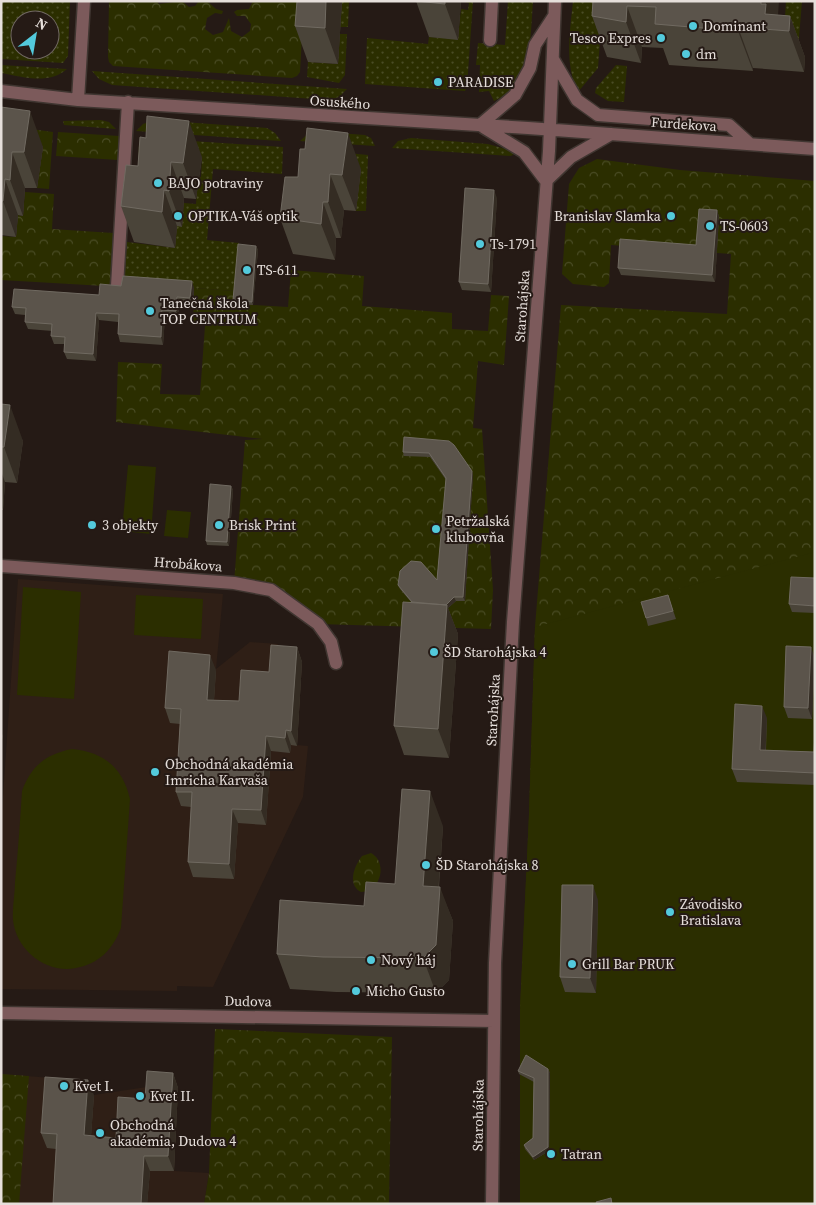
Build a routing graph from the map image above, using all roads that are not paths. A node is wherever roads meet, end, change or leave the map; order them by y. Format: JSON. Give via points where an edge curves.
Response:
{"nodes":[{"id":1,"x":84,"y":1,"type":"edge"},
{"id":2,"x":492,"y":1,"type":"edge"},
{"id":3,"x":555,"y":1,"type":"edge"},
{"id":4,"x":554,"y":15,"type":"junction"},
{"id":5,"x":490,"y":40,"type":"dead end"},
{"id":6,"x":552,"y":57,"type":"junction"},
{"id":7,"x":1,"y":91,"type":"edge"},
{"id":8,"x":78,"y":100,"type":"junction"},
{"id":9,"x":128,"y":102,"type":"junction"},
{"id":10,"x":480,"y":125,"type":"junction"},
{"id":11,"x":550,"y":129,"type":"junction"},
{"id":12,"x":611,"y":134,"type":"junction"},
{"id":13,"x":750,"y":144,"type":"junction"},
{"id":14,"x":815,"y":149,"type":"edge"},
{"id":15,"x":546,"y":181,"type":"junction"},
{"id":16,"x":117,"y":286,"type":"edge"},
{"id":17,"x":1,"y":566,"type":"edge"},
{"id":18,"x":336,"y":663,"type":"dead end"},
{"id":19,"x":1,"y":1013,"type":"edge"},
{"id":20,"x":494,"y":1021,"type":"junction"},
{"id":21,"x":492,"y":1204,"type":"edge"}],
"edges":[{"from":1,"to":8,"type":"street"},
{"from":2,"to":5,"type":"street"},
{"from":3,"to":4,"type":"street","name":"Starohájska"},
{"from":4,"to":6,"type":"street","name":"Starohájska"},
{"from":4,"to":10,"type":"street","via":[[535,45],[530,68],[515,95]]},
{"from":6,"to":11,"type":"street","name":"Starohájska"},
{"from":6,"to":13,"type":"street","via":[[576,100],[598,115],[729,124]]},
{"from":7,"to":8,"type":"street","name":"Osuského"},
{"from":8,"to":9,"type":"street","name":"Osuského"},
{"from":9,"to":10,"type":"street","name":"Osuského"},
{"from":9,"to":16,"type":"street"},
{"from":10,"to":11,"type":"street","name":"Osuského"},
{"from":10,"to":15,"type":"street","via":[[524,152]]},
{"from":11,"to":12,"type":"street","name":"Furdekova"},
{"from":11,"to":15,"type":"street","name":"Starohájska"},
{"from":12,"to":13,"type":"street","name":"Furdekova"},
{"from":12,"to":15,"type":"street","via":[[571,157]]},
{"from":13,"to":14,"type":"street","name":"Furdekova"},
{"from":15,"to":20,"type":"street","name":"Starohájska","via":[[513,622]]},
{"from":17,"to":18,"type":"street","name":"Hrobákova","via":[[234,583],[271,590],[318,624],[331,642]]},
{"from":19,"to":20,"type":"street","name":"Dudova"},
{"from":20,"to":21,"type":"street","name":"Starohájska"}]}
